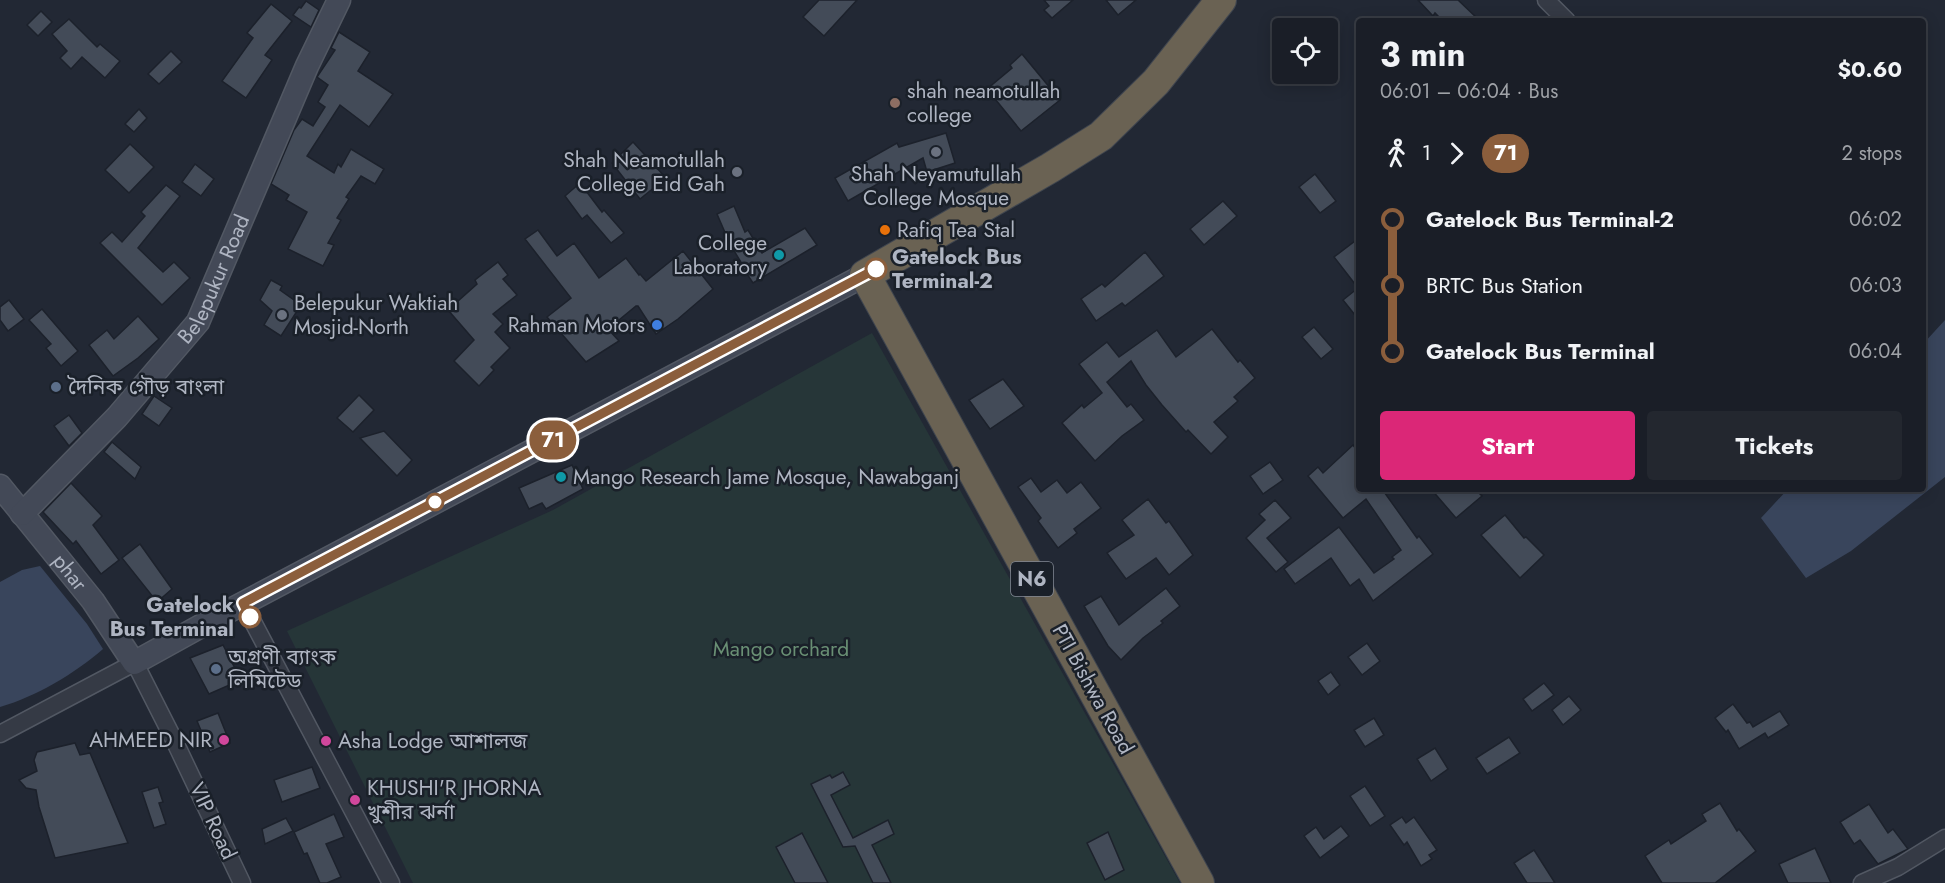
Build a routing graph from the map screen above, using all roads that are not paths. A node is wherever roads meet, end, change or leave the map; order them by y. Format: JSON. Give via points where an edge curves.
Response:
{"nodes":[{"id":1,"x":339,"y":0,"type":"edge"},
{"id":2,"x":1221,"y":0,"type":"edge"},
{"id":3,"x":1546,"y":0,"type":"edge"},
{"id":4,"x":1564,"y":18,"type":"edge"},
{"id":5,"x":865,"y":275,"type":"junction"},
{"id":6,"x":0,"y":486,"type":"edge"},
{"id":7,"x":22,"y":514,"type":"junction"},
{"id":8,"x":243,"y":603,"type":"junction"},
{"id":9,"x":134,"y":663,"type":"junction"},
{"id":10,"x":0,"y":734,"type":"edge"},
{"id":11,"x":1945,"y":838,"type":"edge"},
{"id":12,"x":242,"y":883,"type":"edge"},
{"id":13,"x":392,"y":883,"type":"edge"},
{"id":14,"x":1199,"y":883,"type":"edge"},
{"id":15,"x":1862,"y":883,"type":"edge"}],
"edges":[{"from":1,"to":7,"type":"main road","name":"Belepukur Road","via":[[198,322],[117,417]]},
{"from":2,"to":5,"type":"highway","via":[[1156,82],[1101,136]]},
{"from":3,"to":4,"type":"street"},
{"from":5,"to":8,"type":"main road"},
{"from":5,"to":14,"type":"highway","name":"PTI Bishwa Road","number":"N6"},
{"from":6,"to":7,"type":"main road","name":"phar"},
{"from":7,"to":9,"type":"main road","name":"phar","via":[[93,601]]},
{"from":8,"to":9,"type":"main road"},
{"from":8,"to":13,"type":"street"},
{"from":9,"to":10,"type":"street"},
{"from":9,"to":12,"type":"street","name":"VIP Road"},
{"from":11,"to":15,"type":"street","via":[[1898,867]]}]}
